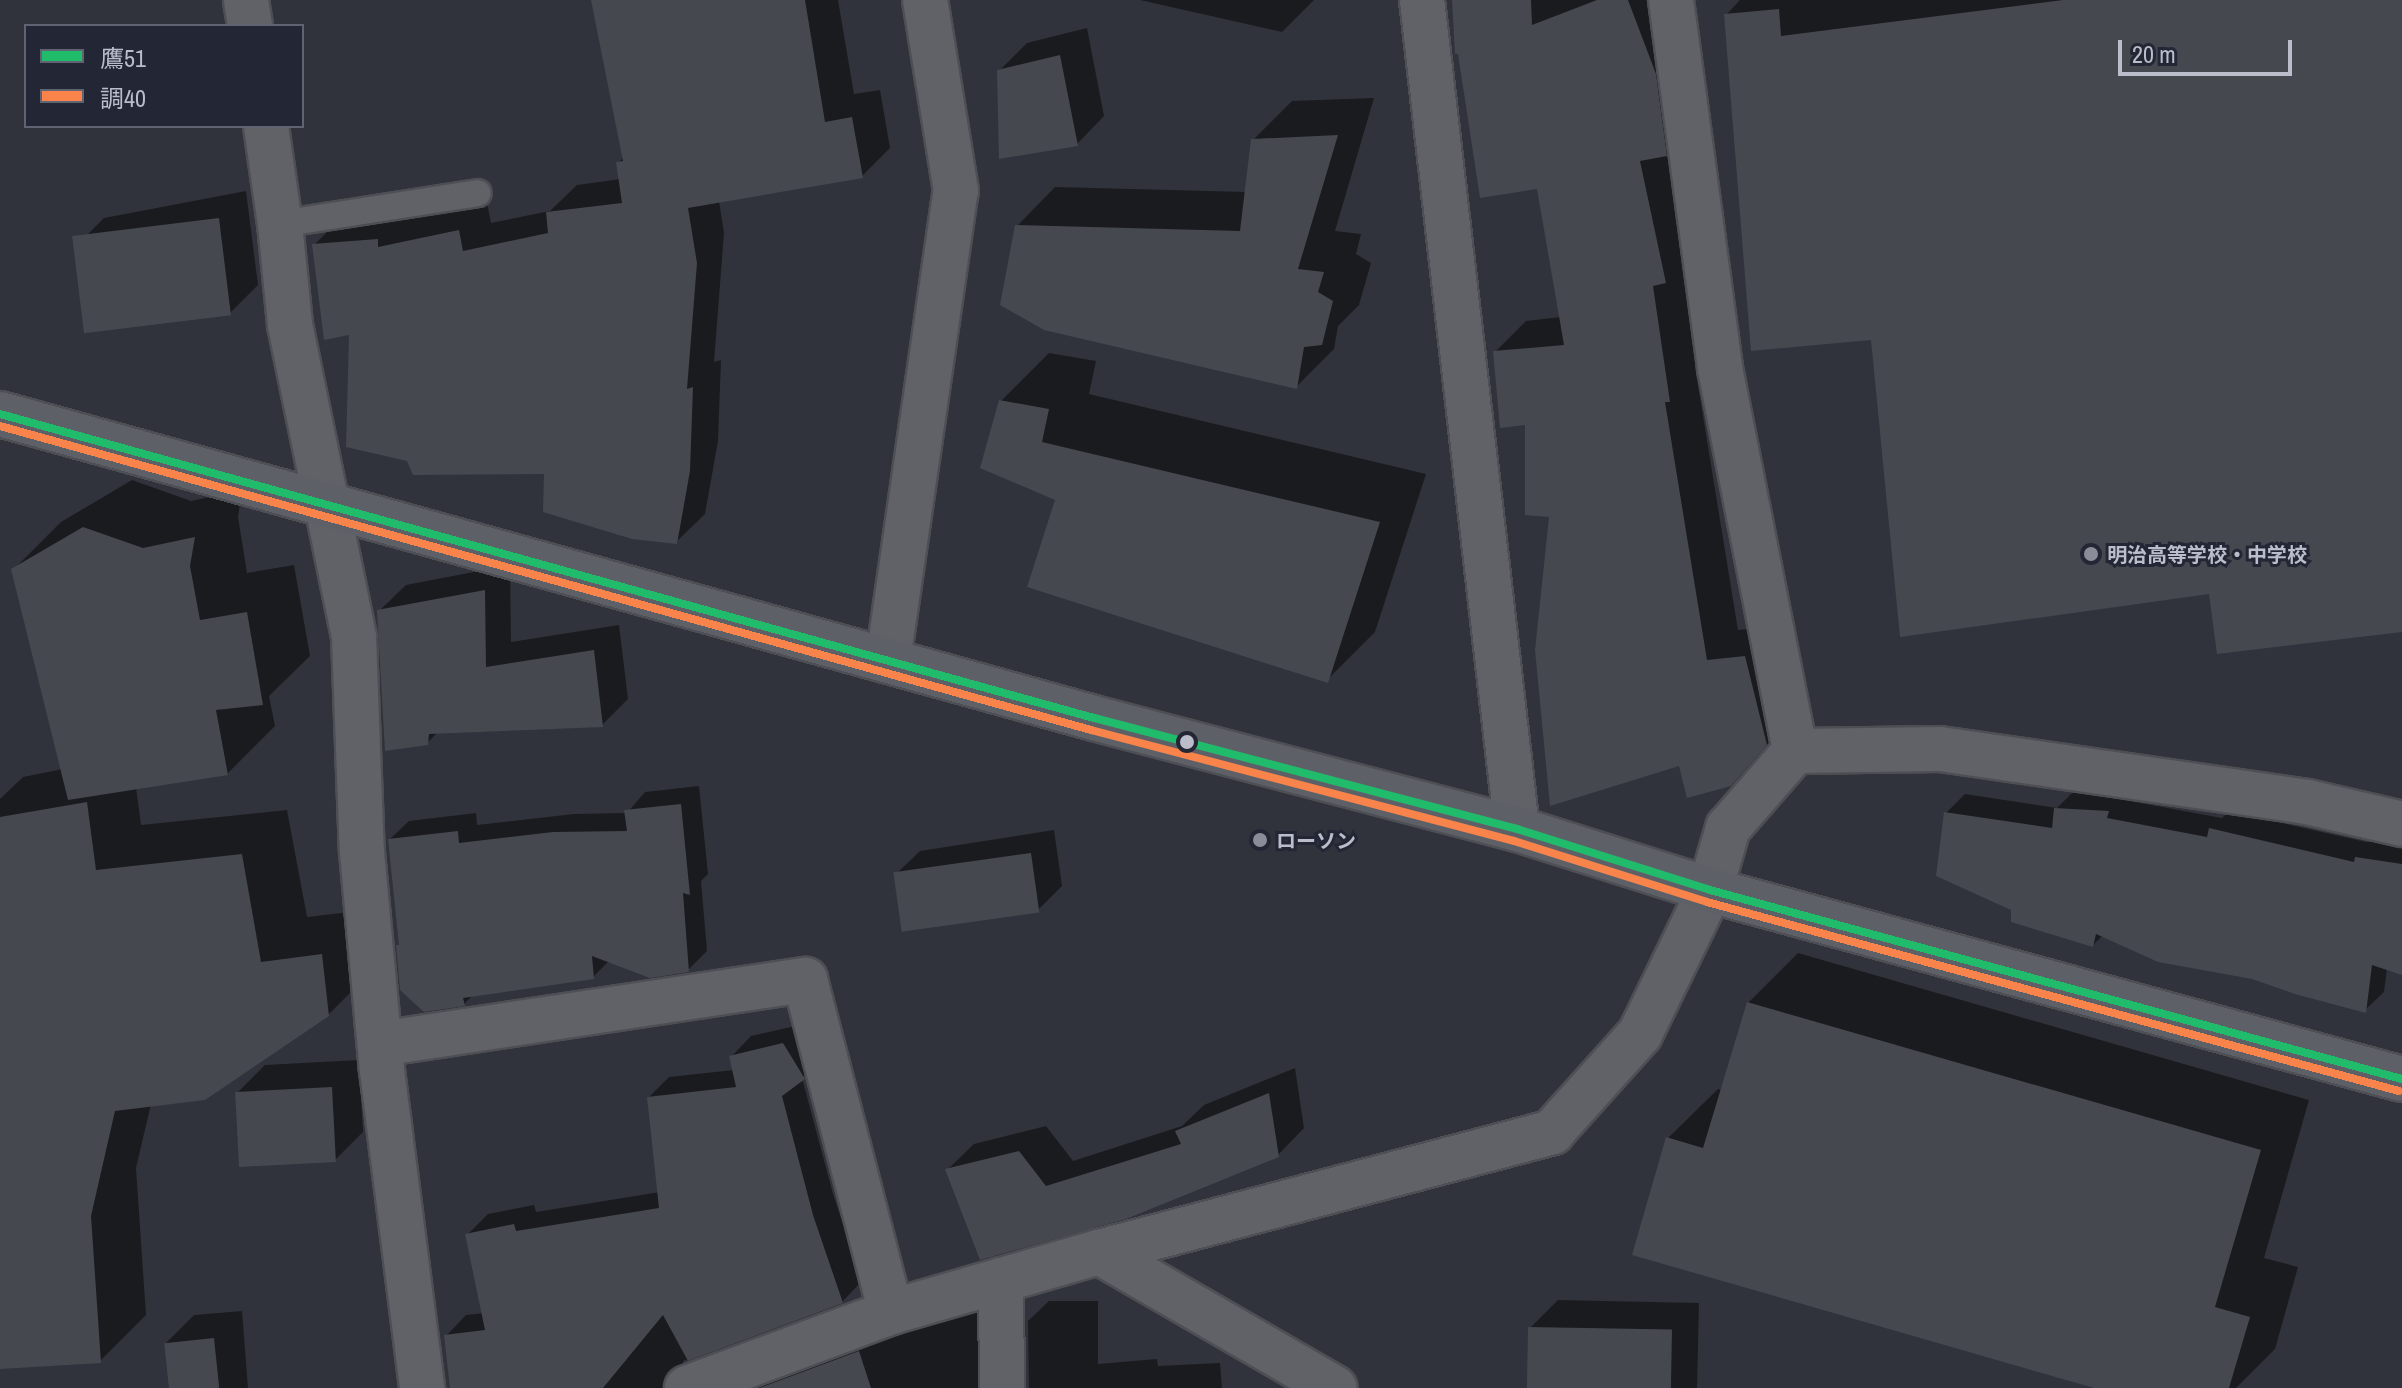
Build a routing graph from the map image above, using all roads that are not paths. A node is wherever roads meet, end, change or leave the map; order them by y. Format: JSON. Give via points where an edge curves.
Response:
{"nodes":[{"id":1,"x":246,"y":0,"type":"edge"},
{"id":2,"x":925,"y":0,"type":"edge"},
{"id":3,"x":1422,"y":0,"type":"edge"},
{"id":4,"x":1671,"y":0,"type":"edge"},
{"id":5,"x":250,"y":24,"type":"edge"},
{"id":6,"x":266,"y":128,"type":"edge"},
{"id":7,"x":478,"y":193,"type":"dead end"},
{"id":8,"x":280,"y":224,"type":"junction"},
{"id":9,"x":0,"y":414,"type":"edge"},
{"id":10,"x":326,"y":504,"type":"junction"},
{"id":11,"x":888,"y":660,"type":"junction"},
{"id":12,"x":1795,"y":751,"type":"junction"},
{"id":13,"x":2402,"y":824,"type":"edge"},
{"id":14,"x":1517,"y":829,"type":"junction"},
{"id":15,"x":1710,"y":890,"type":"junction"},
{"id":16,"x":380,"y":1044,"type":"junction"},
{"id":17,"x":2402,"y":1079,"type":"edge"},
{"id":18,"x":1099,"y":1252,"type":"junction"},
{"id":19,"x":1001,"y":1280,"type":"junction"},
{"id":20,"x":891,"y":1312,"type":"junction"},
{"id":21,"x":422,"y":1388,"type":"edge"},
{"id":22,"x":687,"y":1388,"type":"edge"},
{"id":23,"x":1002,"y":1388,"type":"edge"},
{"id":24,"x":1335,"y":1388,"type":"edge"}],
"edges":[{"from":1,"to":5,"type":"street"},
{"from":2,"to":11,"type":"street","via":[[956,191]]},
{"from":3,"to":14,"type":"street"},
{"from":4,"to":12,"type":"street","via":[[1720,368]]},
{"from":6,"to":8,"type":"street"},
{"from":7,"to":8,"type":"lane"},
{"from":8,"to":10,"type":"street","via":[[290,325]]},
{"from":9,"to":10,"type":"street"},
{"from":10,"to":11,"type":"street"},
{"from":10,"to":16,"type":"street","via":[[354,638],[362,852]]},
{"from":11,"to":14,"type":"street"},
{"from":12,"to":13,"type":"street","via":[[1940,749],[2307,802]]},
{"from":12,"to":15,"type":"street","via":[[1728,828]]},
{"from":14,"to":15,"type":"street"},
{"from":15,"to":17,"type":"street"},
{"from":15,"to":18,"type":"street","via":[[1640,1034],[1552,1132]]},
{"from":16,"to":20,"type":"street","via":[[805,980]]},
{"from":16,"to":21,"type":"street"},
{"from":18,"to":19,"type":"street"},
{"from":18,"to":24,"type":"street"},
{"from":19,"to":20,"type":"street"},
{"from":19,"to":23,"type":"street"},
{"from":20,"to":22,"type":"street"}]}
